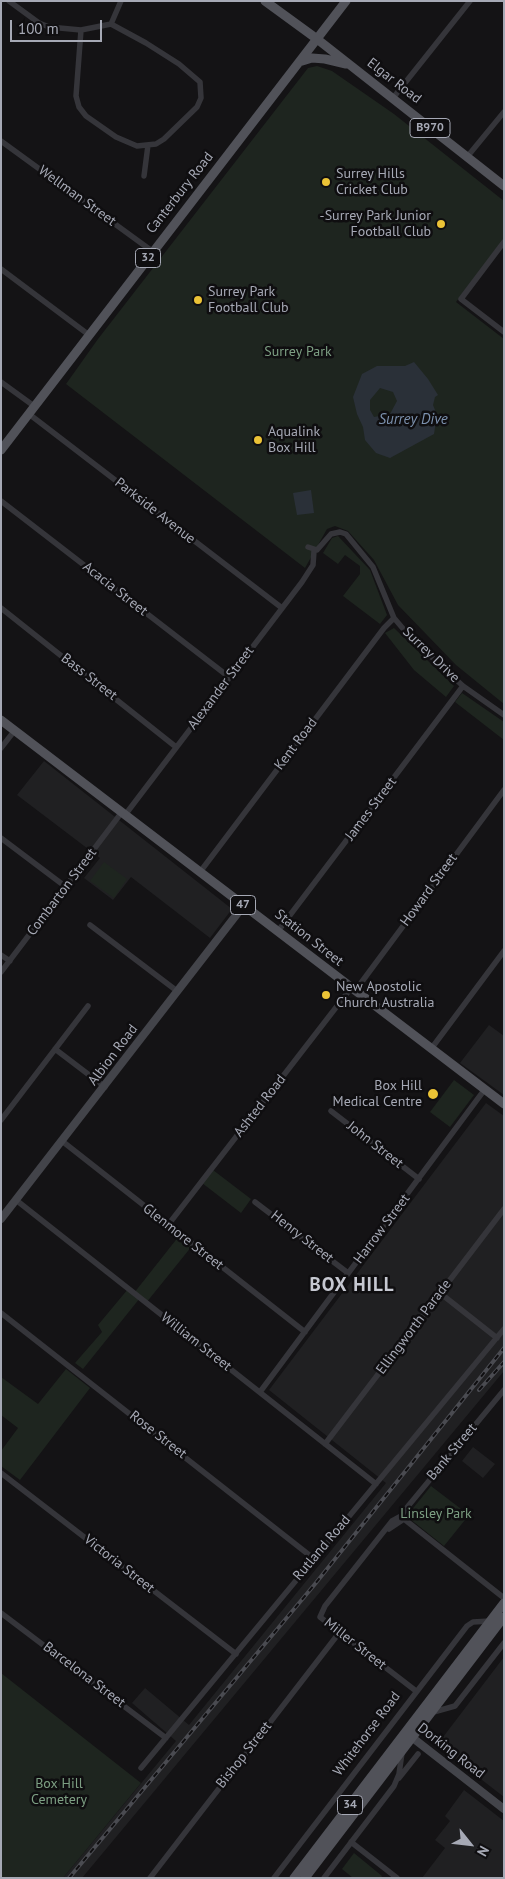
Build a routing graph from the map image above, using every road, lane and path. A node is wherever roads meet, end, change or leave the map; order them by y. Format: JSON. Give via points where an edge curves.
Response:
{"nodes":[{"id":1,"x":9,"y":1,"type":"edge"},
{"id":2,"x":121,"y":1,"type":"edge"},
{"id":3,"x":264,"y":1,"type":"edge"},
{"id":4,"x":346,"y":1,"type":"edge"},
{"id":5,"x":470,"y":1,"type":"edge"},
{"id":6,"x":111,"y":24,"type":"junction"},
{"id":7,"x":81,"y":30,"type":"junction"},
{"id":8,"x":317,"y":39,"type":"junction"},
{"id":9,"x":299,"y":62,"type":"junction"},
{"id":10,"x":351,"y":66,"type":"junction"},
{"id":11,"x":393,"y":98,"type":"junction"},
{"id":12,"x":504,"y":112,"type":"edge"},
{"id":13,"x":1,"y":141,"type":"edge"},
{"id":14,"x":148,"y":145,"type":"junction"},
{"id":15,"x":468,"y":157,"type":"junction"},
{"id":16,"x":144,"y":176,"type":"dead end"},
{"id":17,"x":504,"y":186,"type":"edge"},
{"id":18,"x":504,"y":242,"type":"edge"},
{"id":19,"x":152,"y":252,"type":"junction"},
{"id":20,"x":1,"y":270,"type":"edge"},
{"id":21,"x":504,"y":332,"type":"edge"},
{"id":22,"x":88,"y":335,"type":"junction"},
{"id":23,"x":1,"y":382,"type":"edge"},
{"id":24,"x":31,"y":410,"type":"junction"},
{"id":25,"x":1,"y":450,"type":"edge"},
{"id":26,"x":1,"y":501,"type":"edge"},
{"id":27,"x":308,"y":547,"type":"dead end"},
{"id":28,"x":317,"y":550,"type":"junction"},
{"id":29,"x":1,"y":608,"type":"edge"},
{"id":30,"x":282,"y":608,"type":"junction"},
{"id":31,"x":394,"y":618,"type":"junction"},
{"id":32,"x":229,"y":677,"type":"junction"},
{"id":33,"x":463,"y":686,"type":"junction"},
{"id":34,"x":504,"y":715,"type":"edge"},
{"id":35,"x":1,"y":720,"type":"edge"},
{"id":36,"x":15,"y":730,"type":"junction"},
{"id":37,"x":176,"y":746,"type":"junction"},
{"id":38,"x":1,"y":748,"type":"edge"},
{"id":39,"x":504,"y":790,"type":"edge"},
{"id":40,"x":124,"y":814,"type":"junction"},
{"id":41,"x":1,"y":838,"type":"edge"},
{"id":42,"x":200,"y":872,"type":"junction"},
{"id":43,"x":66,"y":887,"type":"junction"},
{"id":44,"x":244,"y":905,"type":"junction"},
{"id":45,"x":90,"y":925,"type":"dead end"},
{"id":46,"x":278,"y":932,"type":"junction"},
{"id":47,"x":504,"y":951,"type":"edge"},
{"id":48,"x":1,"y":955,"type":"edge"},
{"id":49,"x":10,"y":961,"type":"junction"},
{"id":50,"x":1,"y":972,"type":"edge"},
{"id":51,"x":353,"y":989,"type":"junction"},
{"id":52,"x":177,"y":991,"type":"junction"},
{"id":53,"x":88,"y":1006,"type":"dead end"},
{"id":54,"x":55,"y":1049,"type":"junction"},
{"id":55,"x":431,"y":1049,"type":"junction"},
{"id":56,"x":105,"y":1087,"type":"junction"},
{"id":57,"x":485,"y":1090,"type":"junction"},
{"id":58,"x":504,"y":1104,"type":"edge"},
{"id":59,"x":331,"y":1111,"type":"dead end"},
{"id":60,"x":1,"y":1120,"type":"edge"},
{"id":61,"x":62,"y":1142,"type":"junction"},
{"id":62,"x":419,"y":1179,"type":"junction"},
{"id":63,"x":16,"y":1200,"type":"junction"},
{"id":64,"x":255,"y":1202,"type":"dead end"},
{"id":65,"x":504,"y":1209,"type":"edge"},
{"id":66,"x":1,"y":1219,"type":"edge"},
{"id":67,"x":168,"y":1225,"type":"junction"},
{"id":68,"x":348,"y":1273,"type":"junction"},
{"id":69,"x":440,"y":1293,"type":"junction"},
{"id":70,"x":1,"y":1313,"type":"edge"},
{"id":71,"x":504,"y":1330,"type":"edge"},
{"id":72,"x":305,"y":1332,"type":"junction"},
{"id":73,"x":497,"y":1338,"type":"junction"},
{"id":74,"x":504,"y":1390,"type":"edge"},
{"id":75,"x":260,"y":1392,"type":"junction"},
{"id":76,"x":325,"y":1444,"type":"junction"},
{"id":77,"x":1,"y":1473,"type":"edge"},
{"id":78,"x":376,"y":1484,"type":"junction"},
{"id":79,"x":403,"y":1517,"type":"junction"},
{"id":80,"x":313,"y":1558,"type":"junction"},
{"id":81,"x":504,"y":1598,"type":"edge"},
{"id":82,"x":504,"y":1604,"type":"edge"},
{"id":83,"x":1,"y":1613,"type":"edge"},
{"id":84,"x":320,"y":1613,"type":"joint"},
{"id":85,"x":504,"y":1617,"type":"edge"},
{"id":86,"x":490,"y":1621,"type":"junction"},
{"id":87,"x":339,"y":1632,"type":"junction"},
{"id":88,"x":504,"y":1643,"type":"edge"},
{"id":89,"x":236,"y":1654,"type":"junction"},
{"id":90,"x":416,"y":1691,"type":"junction"},
{"id":91,"x":430,"y":1713,"type":"junction"},
{"id":92,"x":409,"y":1734,"type":"junction"},
{"id":93,"x":166,"y":1738,"type":"junction"},
{"id":94,"x":402,"y":1751,"type":"junction"},
{"id":95,"x":418,"y":1754,"type":"dead end"},
{"id":96,"x":141,"y":1768,"type":"dead end"},
{"id":97,"x":398,"y":1780,"type":"junction"},
{"id":98,"x":504,"y":1809,"type":"edge"},
{"id":99,"x":351,"y":1842,"type":"junction"},
{"id":100,"x":150,"y":1878,"type":"edge"},
{"id":101,"x":274,"y":1878,"type":"edge"},
{"id":102,"x":294,"y":1878,"type":"edge"},
{"id":103,"x":305,"y":1878,"type":"edge"},
{"id":104,"x":324,"y":1878,"type":"edge"},
{"id":105,"x":397,"y":1878,"type":"edge"}],
"edges":[{"from":1,"to":7,"type":"street","via":[[39,23]]},
{"from":2,"to":6,"type":"street"},
{"from":3,"to":8,"type":"main road","name":"Elgar Road","number":"B970"},
{"from":4,"to":8,"type":"main road","name":"Canterbury Road","number":"32"},
{"from":5,"to":11,"type":"street"},
{"from":6,"to":7,"type":"street"},
{"from":6,"to":14,"type":"street","via":[[179,64],[200,82],[197,107],[164,139]]},
{"from":7,"to":14,"type":"street","via":[[76,96],[79,107],[86,116],[122,140],[137,146]]},
{"from":8,"to":9,"type":"main road","name":"Canterbury Road","number":"32"},
{"from":8,"to":10,"type":"main road","name":"Elgar Road","number":"B970"},
{"from":9,"to":10,"type":"main road","via":[[325,59]]},
{"from":9,"to":19,"type":"main road","name":"Canterbury Road","number":"32"},
{"from":10,"to":11,"type":"main road","name":"Elgar Road","number":"B970"},
{"from":11,"to":15,"type":"main road","name":"Elgar Road","number":"B970"},
{"from":12,"to":15,"type":"street"},
{"from":13,"to":19,"type":"street","name":"Wellman Street"},
{"from":14,"to":16,"type":"street"},
{"from":15,"to":17,"type":"main road","name":"Elgar Road","number":"B970"},
{"from":18,"to":21,"type":"street","via":[[460,299]]},
{"from":19,"to":22,"type":"main road","name":"Canterbury Road","number":"32"},
{"from":20,"to":22,"type":"street"},
{"from":22,"to":24,"type":"main road","name":"Canterbury Road","number":"32"},
{"from":23,"to":24,"type":"street","name":"Parkside Avenue"},
{"from":24,"to":25,"type":"main road","name":"Canterbury Road","number":"32"},
{"from":24,"to":30,"type":"street","name":"Parkside Avenue"},
{"from":26,"to":32,"type":"street","name":"Acacia Street"},
{"from":27,"to":28,"type":"street"},
{"from":28,"to":30,"type":"street","name":"Alexander Street","via":[[310,571]]},
{"from":28,"to":31,"type":"street","name":"Surrey Drive","via":[[331,534],[346,534],[373,567]]},
{"from":29,"to":37,"type":"street","name":"Bass Street"},
{"from":30,"to":32,"type":"street","name":"Alexander Street"},
{"from":31,"to":33,"type":"street","name":"Surrey Drive"},
{"from":31,"to":42,"type":"street","name":"Kent Road","via":[[387,623]]},
{"from":32,"to":37,"type":"street","name":"Alexander Street"},
{"from":33,"to":34,"type":"street","name":"Surrey Drive"},
{"from":33,"to":46,"type":"street","name":"James Street"},
{"from":35,"to":36,"type":"main road","name":"Station Street","number":"47"},
{"from":36,"to":38,"type":"street"},
{"from":36,"to":40,"type":"main road","name":"Station Street","number":"47"},
{"from":37,"to":40,"type":"street","name":"Alexander Street"},
{"from":39,"to":51,"type":"street","name":"Howard Street"},
{"from":40,"to":42,"type":"main road","name":"Station Street","number":"47"},
{"from":40,"to":43,"type":"street","name":"Combarton Street"},
{"from":41,"to":43,"type":"street"},
{"from":42,"to":44,"type":"main road","name":"Station Street","number":"47"},
{"from":43,"to":49,"type":"street","name":"Combarton Street"},
{"from":44,"to":46,"type":"main road","name":"Station Street","number":"47"},
{"from":44,"to":52,"type":"street","name":"Albion Road"},
{"from":45,"to":52,"type":"street"},
{"from":46,"to":51,"type":"main road","name":"Station Street","number":"47"},
{"from":47,"to":55,"type":"street"},
{"from":48,"to":49,"type":"street"},
{"from":49,"to":50,"type":"street","name":"Combarton Street"},
{"from":51,"to":55,"type":"main road","name":"Station Street","number":"47"},
{"from":51,"to":67,"type":"street","name":"Ashted Road"},
{"from":52,"to":56,"type":"street","name":"Albion Road"},
{"from":53,"to":54,"type":"street"},
{"from":54,"to":56,"type":"street"},
{"from":54,"to":60,"type":"street"},
{"from":55,"to":57,"type":"main road","name":"Station Street","number":"47"},
{"from":56,"to":61,"type":"street","name":"Albion Road"},
{"from":57,"to":58,"type":"main road","name":"Station Street","number":"47"},
{"from":57,"to":62,"type":"street","name":"Harrow Street"},
{"from":59,"to":62,"type":"street","name":"John Street"},
{"from":61,"to":63,"type":"street","name":"Albion Road"},
{"from":61,"to":67,"type":"street","name":"Glenmore Street"},
{"from":62,"to":68,"type":"street","name":"Harrow Street"},
{"from":63,"to":66,"type":"street","name":"Albion Road"},
{"from":63,"to":75,"type":"street","name":"William Street"},
{"from":64,"to":68,"type":"street","name":"Henry Street"},
{"from":65,"to":69,"type":"street","name":"Ellingworth Parade"},
{"from":67,"to":72,"type":"street","name":"Glenmore Street"},
{"from":68,"to":72,"type":"street","name":"Harrow Street"},
{"from":69,"to":73,"type":"street"},
{"from":69,"to":76,"type":"street","name":"Ellingworth Parade"},
{"from":70,"to":80,"type":"street","name":"Rose Street"},
{"from":71,"to":73,"type":"street","name":"Rutland Road"},
{"from":72,"to":75,"type":"street","name":"Harrow Street"},
{"from":73,"to":78,"type":"street","name":"Rutland Road"},
{"from":74,"to":79,"type":"street","name":"Bank Street"},
{"from":75,"to":76,"type":"street","name":"William Street"},
{"from":76,"to":78,"type":"street","name":"William Street"},
{"from":77,"to":89,"type":"street","name":"Victoria Street"},
{"from":78,"to":80,"type":"street","name":"Rutland Road"},
{"from":79,"to":81,"type":"street"},
{"from":79,"to":84,"type":"street","name":"Bank Street","via":[[394,1520]]},
{"from":80,"to":89,"type":"street","name":"Rutland Road"},
{"from":82,"to":86,"type":"main road","name":"Whitehorse Road","number":"34"},
{"from":83,"to":93,"type":"street","name":"Barcelona Street"},
{"from":84,"to":87,"type":"street","name":"Miller Street"},
{"from":85,"to":91,"type":"main road","name":"Whitehorse Road","number":"34"},
{"from":86,"to":90,"type":"street","name":"Whitehorse Road","via":[[466,1626]]},
{"from":86,"to":92,"type":"main road","name":"Whitehorse Road","number":"34"},
{"from":87,"to":90,"type":"street","name":"Miller Street"},
{"from":87,"to":100,"type":"street","name":"Bishop Street"},
{"from":88,"to":91,"type":"street","via":[[455,1706]]},
{"from":89,"to":93,"type":"street","name":"Rutland Road"},
{"from":90,"to":101,"type":"street","name":"Whitehorse Road"},
{"from":91,"to":92,"type":"main road","name":"Whitehorse Road","number":"34"},
{"from":92,"to":94,"type":"main road","name":"Whitehorse Road","number":"34"},
{"from":92,"to":98,"type":"street","name":"Dorking Road"},
{"from":92,"to":102,"type":"main road","name":"Whitehorse Road","number":"34"},
{"from":93,"to":96,"type":"street","name":"Rutland Road"},
{"from":94,"to":97,"type":"street","name":"Whitehorse Road"},
{"from":94,"to":103,"type":"main road","name":"Whitehorse Road","number":"34"},
{"from":95,"to":97,"type":"street","name":"Whitehorse Road"},
{"from":97,"to":99,"type":"street","name":"Whitehorse Road"},
{"from":99,"to":104,"type":"street","name":"Whitehorse Road"},
{"from":99,"to":105,"type":"street"}]}
